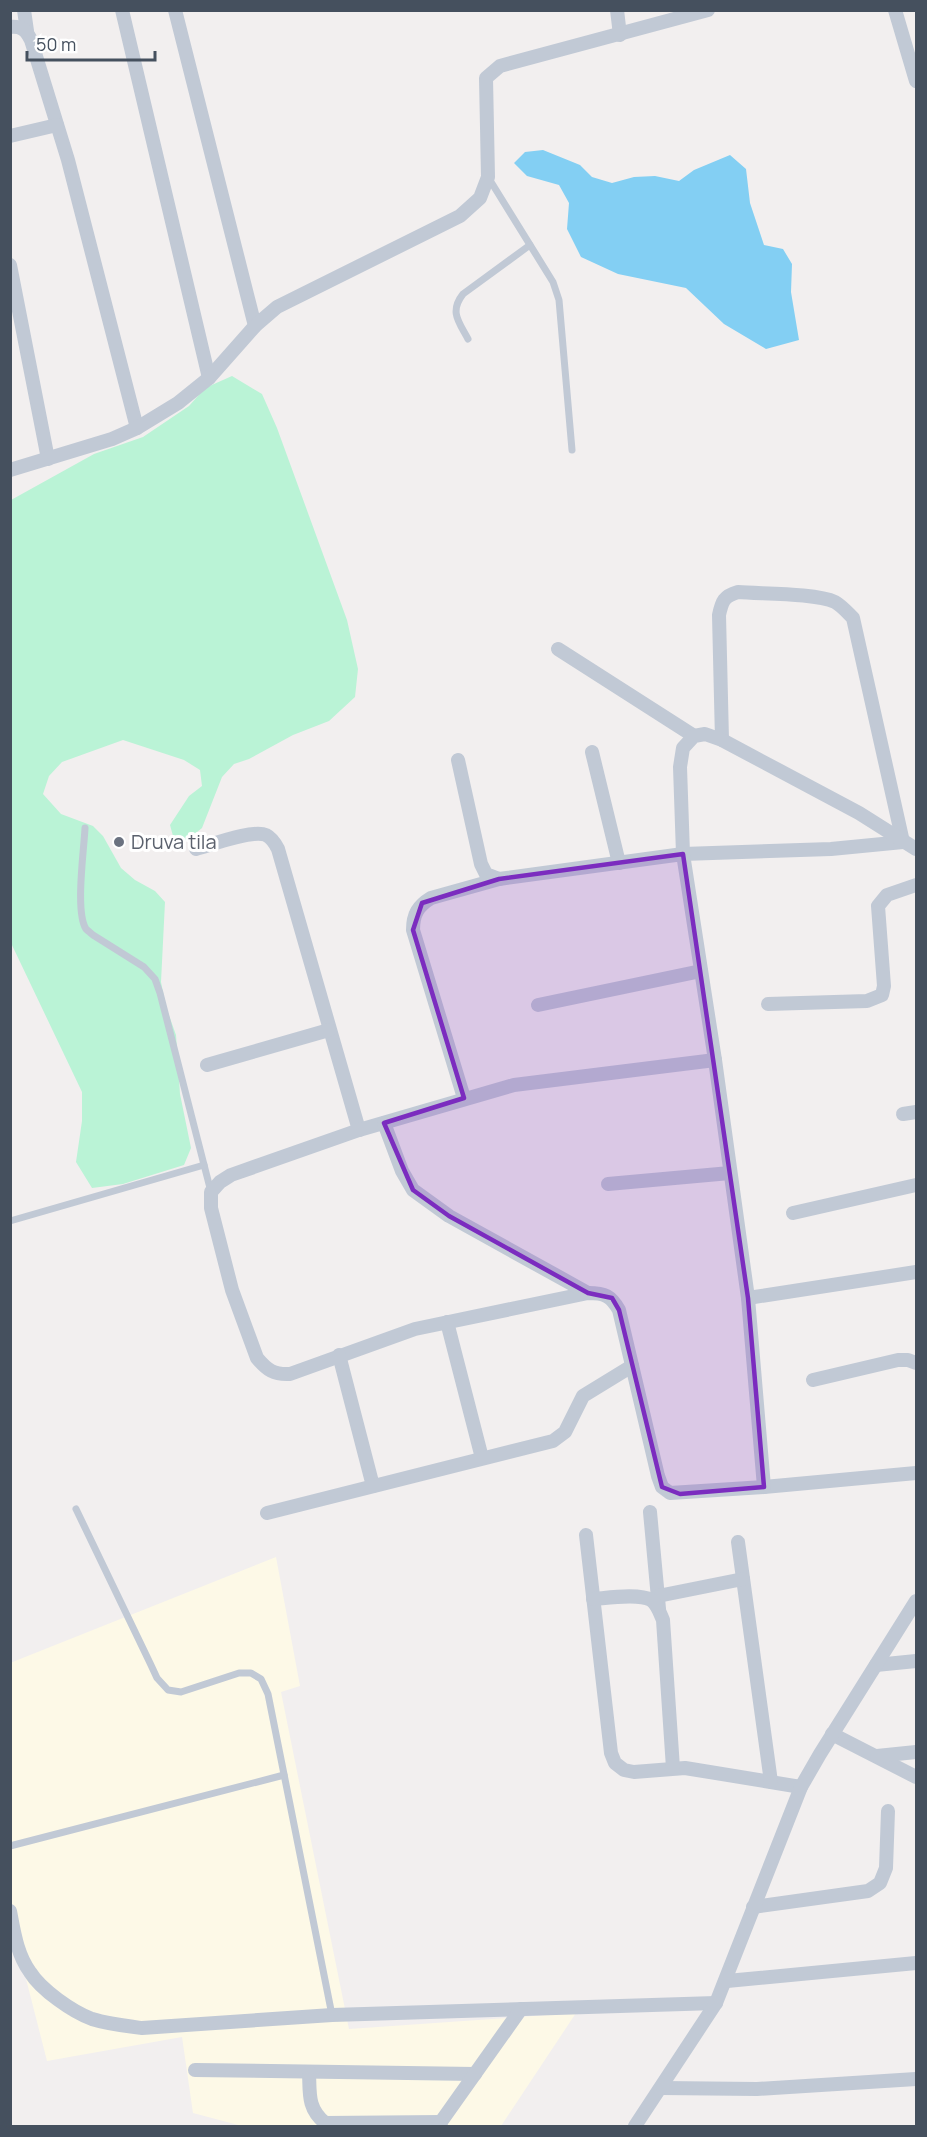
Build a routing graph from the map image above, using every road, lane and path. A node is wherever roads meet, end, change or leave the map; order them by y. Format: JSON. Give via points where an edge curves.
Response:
{"nodes":[{"id":1,"x":24,"y":10,"type":"edge"},
{"id":2,"x":122,"y":10,"type":"edge"},
{"id":3,"x":175,"y":10,"type":"edge"},
{"id":4,"x":617,"y":10,"type":"edge"},
{"id":5,"x":708,"y":10,"type":"edge"},
{"id":6,"x":895,"y":10,"type":"edge"},
{"id":7,"x":10,"y":27,"type":"edge"},
{"id":8,"x":27,"y":31,"type":"junction"},
{"id":9,"x":620,"y":35,"type":"junction"},
{"id":10,"x":916,"y":76,"type":"edge"},
{"id":11,"x":57,"y":125,"type":"junction"},
{"id":12,"x":10,"y":136,"type":"edge"},
{"id":13,"x":488,"y":177,"type":"junction"},
{"id":14,"x":530,"y":245,"type":"junction"},
{"id":15,"x":10,"y":265,"type":"edge"},
{"id":16,"x":255,"y":326,"type":"junction"},
{"id":17,"x":468,"y":339,"type":"dead end"},
{"id":18,"x":209,"y":378,"type":"junction"},
{"id":19,"x":137,"y":428,"type":"junction"},
{"id":20,"x":572,"y":450,"type":"dead end"},
{"id":21,"x":48,"y":459,"type":"junction"},
{"id":22,"x":10,"y":470,"type":"edge"},
{"id":23,"x":558,"y":649,"type":"dead end"},
{"id":24,"x":693,"y":736,"type":"junction"},
{"id":25,"x":722,"y":740,"type":"junction"},
{"id":26,"x":592,"y":752,"type":"dead end"},
{"id":27,"x":458,"y":760,"type":"dead end"},
{"id":28,"x":85,"y":828,"type":"dead end"},
{"id":29,"x":903,"y":842,"type":"junction"},
{"id":30,"x":196,"y":849,"type":"dead end"},
{"id":31,"x":916,"y":849,"type":"edge"},
{"id":32,"x":683,"y":854,"type":"junction"},
{"id":33,"x":619,"y":863,"type":"junction"},
{"id":34,"x":499,"y":879,"type":"junction"},
{"id":35,"x":916,"y":885,"type":"edge"},
{"id":36,"x":701,"y":971,"type":"junction"},
{"id":37,"x":768,"y":1004,"type":"dead end"},
{"id":38,"x":538,"y":1005,"type":"dead end"},
{"id":39,"x":329,"y":1030,"type":"junction"},
{"id":40,"x":715,"y":1060,"type":"junction"},
{"id":41,"x":207,"y":1065,"type":"dead end"},
{"id":42,"x":464,"y":1098,"type":"junction"},
{"id":43,"x":384,"y":1123,"type":"junction"},
{"id":44,"x":359,"y":1130,"type":"junction"},
{"id":45,"x":204,"y":1165,"type":"junction"},
{"id":46,"x":730,"y":1173,"type":"junction"},
{"id":47,"x":608,"y":1184,"type":"dead end"},
{"id":48,"x":916,"y":1185,"type":"edge"},
{"id":49,"x":210,"y":1192,"type":"junction"},
{"id":50,"x":793,"y":1213,"type":"dead end"},
{"id":51,"x":10,"y":1221,"type":"edge"},
{"id":52,"x":916,"y":1272,"type":"edge"},
{"id":53,"x":588,"y":1293,"type":"junction"},
{"id":54,"x":747,"y":1298,"type":"junction"},
{"id":55,"x":447,"y":1322,"type":"junction"},
{"id":56,"x":339,"y":1356,"type":"junction"},
{"id":57,"x":916,"y":1363,"type":"edge"},
{"id":58,"x":632,"y":1366,"type":"junction"},
{"id":59,"x":813,"y":1380,"type":"dead end"},
{"id":60,"x":482,"y":1458,"type":"junction"},
{"id":61,"x":916,"y":1473,"type":"edge"},
{"id":62,"x":373,"y":1486,"type":"junction"},
{"id":63,"x":764,"y":1487,"type":"junction"},
{"id":64,"x":76,"y":1509,"type":"dead end"},
{"id":65,"x":650,"y":1512,"type":"dead end"},
{"id":66,"x":267,"y":1513,"type":"dead end"},
{"id":67,"x":586,"y":1535,"type":"dead end"},
{"id":68,"x":738,"y":1542,"type":"dead end"},
{"id":69,"x":743,"y":1579,"type":"junction"},
{"id":70,"x":593,"y":1599,"type":"junction"},
{"id":71,"x":916,"y":1601,"type":"edge"},
{"id":72,"x":658,"y":1602,"type":"junction"},
{"id":73,"x":916,"y":1661,"type":"edge"},
{"id":74,"x":876,"y":1665,"type":"junction"},
{"id":75,"x":832,"y":1734,"type":"junction"},
{"id":76,"x":916,"y":1752,"type":"edge"},
{"id":77,"x":876,"y":1756,"type":"junction"},
{"id":78,"x":673,"y":1768,"type":"junction"},
{"id":79,"x":284,"y":1775,"type":"junction"},
{"id":80,"x":916,"y":1777,"type":"edge"},
{"id":81,"x":771,"y":1782,"type":"junction"},
{"id":82,"x":801,"y":1787,"type":"junction"},
{"id":83,"x":888,"y":1811,"type":"dead end"},
{"id":84,"x":10,"y":1846,"type":"edge"},
{"id":85,"x":753,"y":1907,"type":"junction"},
{"id":86,"x":10,"y":1911,"type":"edge"},
{"id":87,"x":916,"y":1963,"type":"edge"},
{"id":88,"x":727,"y":1981,"type":"junction"},
{"id":89,"x":717,"y":2003,"type":"junction"},
{"id":90,"x":521,"y":2009,"type":"junction"},
{"id":91,"x":332,"y":2015,"type":"junction"},
{"id":92,"x":195,"y":2070,"type":"dead end"},
{"id":93,"x":309,"y":2072,"type":"junction"},
{"id":94,"x":475,"y":2074,"type":"junction"},
{"id":95,"x":916,"y":2079,"type":"edge"},
{"id":96,"x":662,"y":2088,"type":"junction"},
{"id":97,"x":440,"y":2124,"type":"edge"},
{"id":98,"x":635,"y":2127,"type":"edge"}],
"edges":[{"from":1,"to":8,"type":"street"},
{"from":2,"to":18,"type":"street"},
{"from":3,"to":16,"type":"street"},
{"from":4,"to":9,"type":"street"},
{"from":5,"to":9,"type":"street"},
{"from":6,"to":10,"type":"street"},
{"from":7,"to":8,"type":"street"},
{"from":8,"to":11,"type":"street"},
{"from":9,"to":13,"type":"street","via":[[500,66],[486,78]]},
{"from":11,"to":12,"type":"street"},
{"from":11,"to":19,"type":"street"},
{"from":13,"to":14,"type":"lane"},
{"from":13,"to":16,"type":"street","via":[[480,198],[460,216],[300,294]]},
{"from":14,"to":17,"type":"lane","via":[[457,302],[457,319]]},
{"from":14,"to":20,"type":"lane","via":[[553,282],[559,300]]},
{"from":15,"to":21,"type":"street"},
{"from":16,"to":18,"type":"street"},
{"from":18,"to":19,"type":"street"},
{"from":19,"to":21,"type":"street","via":[[112,440]]},
{"from":21,"to":22,"type":"street"},
{"from":23,"to":24,"type":"street"},
{"from":24,"to":25,"type":"street","via":[[705,734]]},
{"from":24,"to":32,"type":"street","via":[[683,748],[680,767]]},
{"from":25,"to":29,"type":"street","via":[[859,813]]},
{"from":25,"to":29,"type":"street","via":[[722,601],[738,592],[816,597],[834,602],[852,618]]},
{"from":26,"to":33,"type":"street"},
{"from":27,"to":34,"type":"street","via":[[481,864],[486,874]]},
{"from":28,"to":45,"type":"lane","via":[[81,917],[93,935],[144,967],[155,979]]},
{"from":29,"to":31,"type":"street"},
{"from":29,"to":32,"type":"street","via":[[831,849]]},
{"from":30,"to":39,"type":"street","via":[[252,834],[263,833],[272,839]]},
{"from":32,"to":33,"type":"street"},
{"from":32,"to":36,"type":"street"},
{"from":33,"to":34,"type":"street"},
{"from":34,"to":42,"type":"street","via":[[431,898],[416,910],[413,920]]},
{"from":35,"to":37,"type":"street","via":[[887,895],[878,906],[882,995],[867,1001]]},
{"from":36,"to":38,"type":"street"},
{"from":36,"to":40,"type":"street"},
{"from":39,"to":41,"type":"street"},
{"from":39,"to":44,"type":"street"},
{"from":40,"to":42,"type":"street","via":[[514,1085]]},
{"from":40,"to":46,"type":"street"},
{"from":42,"to":43,"type":"street"},
{"from":43,"to":44,"type":"street"},
{"from":43,"to":53,"type":"street","via":[[413,1190],[448,1216]]},
{"from":44,"to":49,"type":"street","via":[[231,1175]]},
{"from":45,"to":49,"type":"lane"},
{"from":45,"to":51,"type":"lane"},
{"from":46,"to":47,"type":"street"},
{"from":46,"to":54,"type":"street"},
{"from":48,"to":50,"type":"street"},
{"from":49,"to":56,"type":"street","via":[[232,1290],[257,1358],[264,1367],[275,1374],[290,1374]]},
{"from":52,"to":54,"type":"street"},
{"from":53,"to":55,"type":"street"},
{"from":53,"to":58,"type":"street","via":[[603,1293],[612,1298],[619,1310]]},
{"from":54,"to":63,"type":"street"},
{"from":55,"to":56,"type":"street"},
{"from":55,"to":60,"type":"street"},
{"from":56,"to":62,"type":"street"},
{"from":57,"to":59,"type":"street","via":[[898,1360]]},
{"from":58,"to":60,"type":"street","via":[[583,1396],[565,1432],[554,1441]]},
{"from":58,"to":63,"type":"street","via":[[662,1487],[681,1494]]},
{"from":60,"to":62,"type":"street"},
{"from":61,"to":63,"type":"street"},
{"from":62,"to":66,"type":"street"},
{"from":64,"to":79,"type":"lane","via":[[157,1678],[168,1690],[182,1692],[239,1673],[251,1673],[261,1679],[268,1694]]},
{"from":65,"to":72,"type":"street"},
{"from":67,"to":70,"type":"street"},
{"from":68,"to":69,"type":"street"},
{"from":69,"to":72,"type":"street"},
{"from":69,"to":81,"type":"street"},
{"from":70,"to":72,"type":"street","via":[[642,1596]]},
{"from":70,"to":78,"type":"street","via":[[615,1763],[634,1772]]},
{"from":71,"to":74,"type":"street"},
{"from":72,"to":78,"type":"street","via":[[663,1620]]},
{"from":73,"to":74,"type":"street"},
{"from":74,"to":75,"type":"street"},
{"from":75,"to":77,"type":"street"},
{"from":75,"to":82,"type":"street"},
{"from":76,"to":77,"type":"street"},
{"from":77,"to":80,"type":"street"},
{"from":78,"to":81,"type":"street"},
{"from":79,"to":84,"type":"lane"},
{"from":79,"to":91,"type":"lane"},
{"from":81,"to":82,"type":"street"},
{"from":82,"to":85,"type":"street"},
{"from":83,"to":85,"type":"street","via":[[886,1868],[880,1883],[868,1891]]},
{"from":85,"to":88,"type":"street"},
{"from":86,"to":91,"type":"street","via":[[17,1945],[29,1971],[64,2003],[91,2019],[142,2028]]},
{"from":87,"to":88,"type":"street"},
{"from":88,"to":89,"type":"street"},
{"from":89,"to":90,"type":"street"},
{"from":89,"to":96,"type":"street"},
{"from":90,"to":91,"type":"street"},
{"from":90,"to":94,"type":"street"},
{"from":92,"to":93,"type":"street"},
{"from":93,"to":94,"type":"street"},
{"from":93,"to":97,"type":"street","via":[[311,2107],[325,2123]]},
{"from":94,"to":97,"type":"street"},
{"from":95,"to":96,"type":"street","via":[[757,2089]]},
{"from":96,"to":98,"type":"street"}]}
